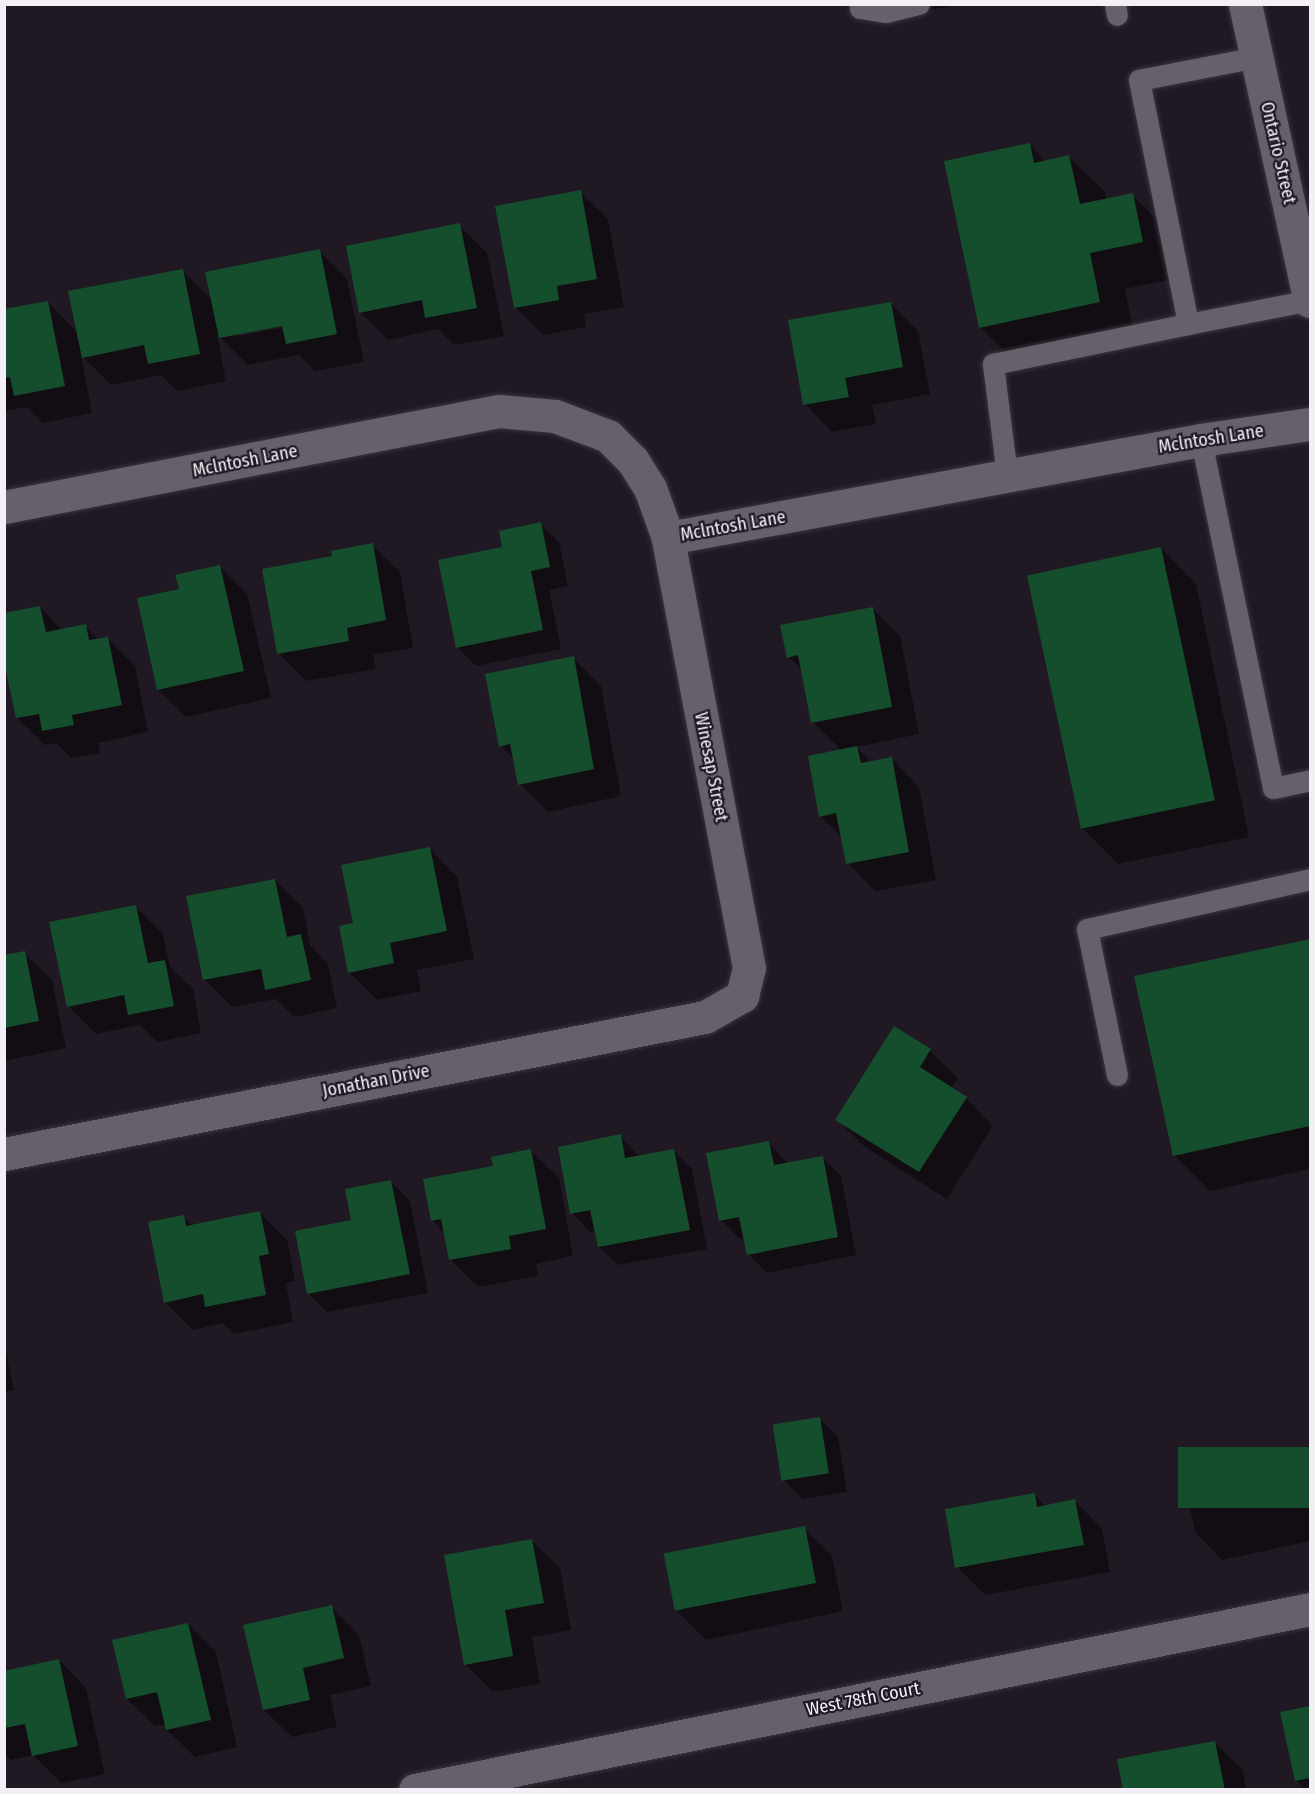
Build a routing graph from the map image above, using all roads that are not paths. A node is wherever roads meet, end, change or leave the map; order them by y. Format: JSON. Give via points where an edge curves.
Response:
{"nodes":[{"id":1,"x":860,"y":4,"type":"edge"},
{"id":2,"x":919,"y":4,"type":"edge"},
{"id":3,"x":1245,"y":4,"type":"edge"},
{"id":4,"x":1257,"y":57,"type":"junction"},
{"id":5,"x":1299,"y":188,"type":"edge"},
{"id":6,"x":1310,"y":301,"type":"edge"},
{"id":7,"x":1188,"y":324,"type":"junction"},
{"id":8,"x":1311,"y":424,"type":"edge"},
{"id":9,"x":1201,"y":440,"type":"junction"},
{"id":10,"x":1007,"y":475,"type":"junction"},
{"id":11,"x":4,"y":507,"type":"edge"},
{"id":12,"x":668,"y":538,"type":"junction"},
{"id":13,"x":1311,"y":780,"type":"edge"},
{"id":14,"x":1311,"y":879,"type":"edge"},
{"id":15,"x":742,"y":996,"type":"joint"},
{"id":16,"x":1118,"y":1075,"type":"dead end"},
{"id":17,"x":4,"y":1154,"type":"edge"},
{"id":18,"x":1311,"y":1609,"type":"edge"},
{"id":19,"x":415,"y":1790,"type":"edge"}],
"edges":[{"from":1,"to":2,"type":"lane","via":[[861,8],[886,12]]},
{"from":3,"to":4,"type":"street","name":"Ontario Street"},
{"from":4,"to":5,"type":"street","name":"Ontario Street"},
{"from":4,"to":7,"type":"lane","via":[[1139,80]]},
{"from":5,"to":6,"type":"street","name":"Ontario Street"},
{"from":6,"to":7,"type":"lane"},
{"from":7,"to":10,"type":"lane","via":[[993,364]]},
{"from":8,"to":9,"type":"street","name":"Mclntosh Lane"},
{"from":9,"to":10,"type":"street","name":"Mclntosh Lane"},
{"from":9,"to":13,"type":"lane","via":[[1274,788]]},
{"from":10,"to":12,"type":"street","name":"Mclntosh Lane"},
{"from":11,"to":12,"type":"street","name":"Mclntosh Lane","via":[[499,411],[555,416],[608,436],[633,461],[650,488]]},
{"from":12,"to":15,"type":"street","name":"Winesap Street","via":[[749,968]]},
{"from":14,"to":16,"type":"lane","via":[[1087,929]]},
{"from":15,"to":17,"type":"street","name":"Jonathan Drive","via":[[705,1017]]},
{"from":18,"to":19,"type":"street","name":"West 78th Court"}]}
